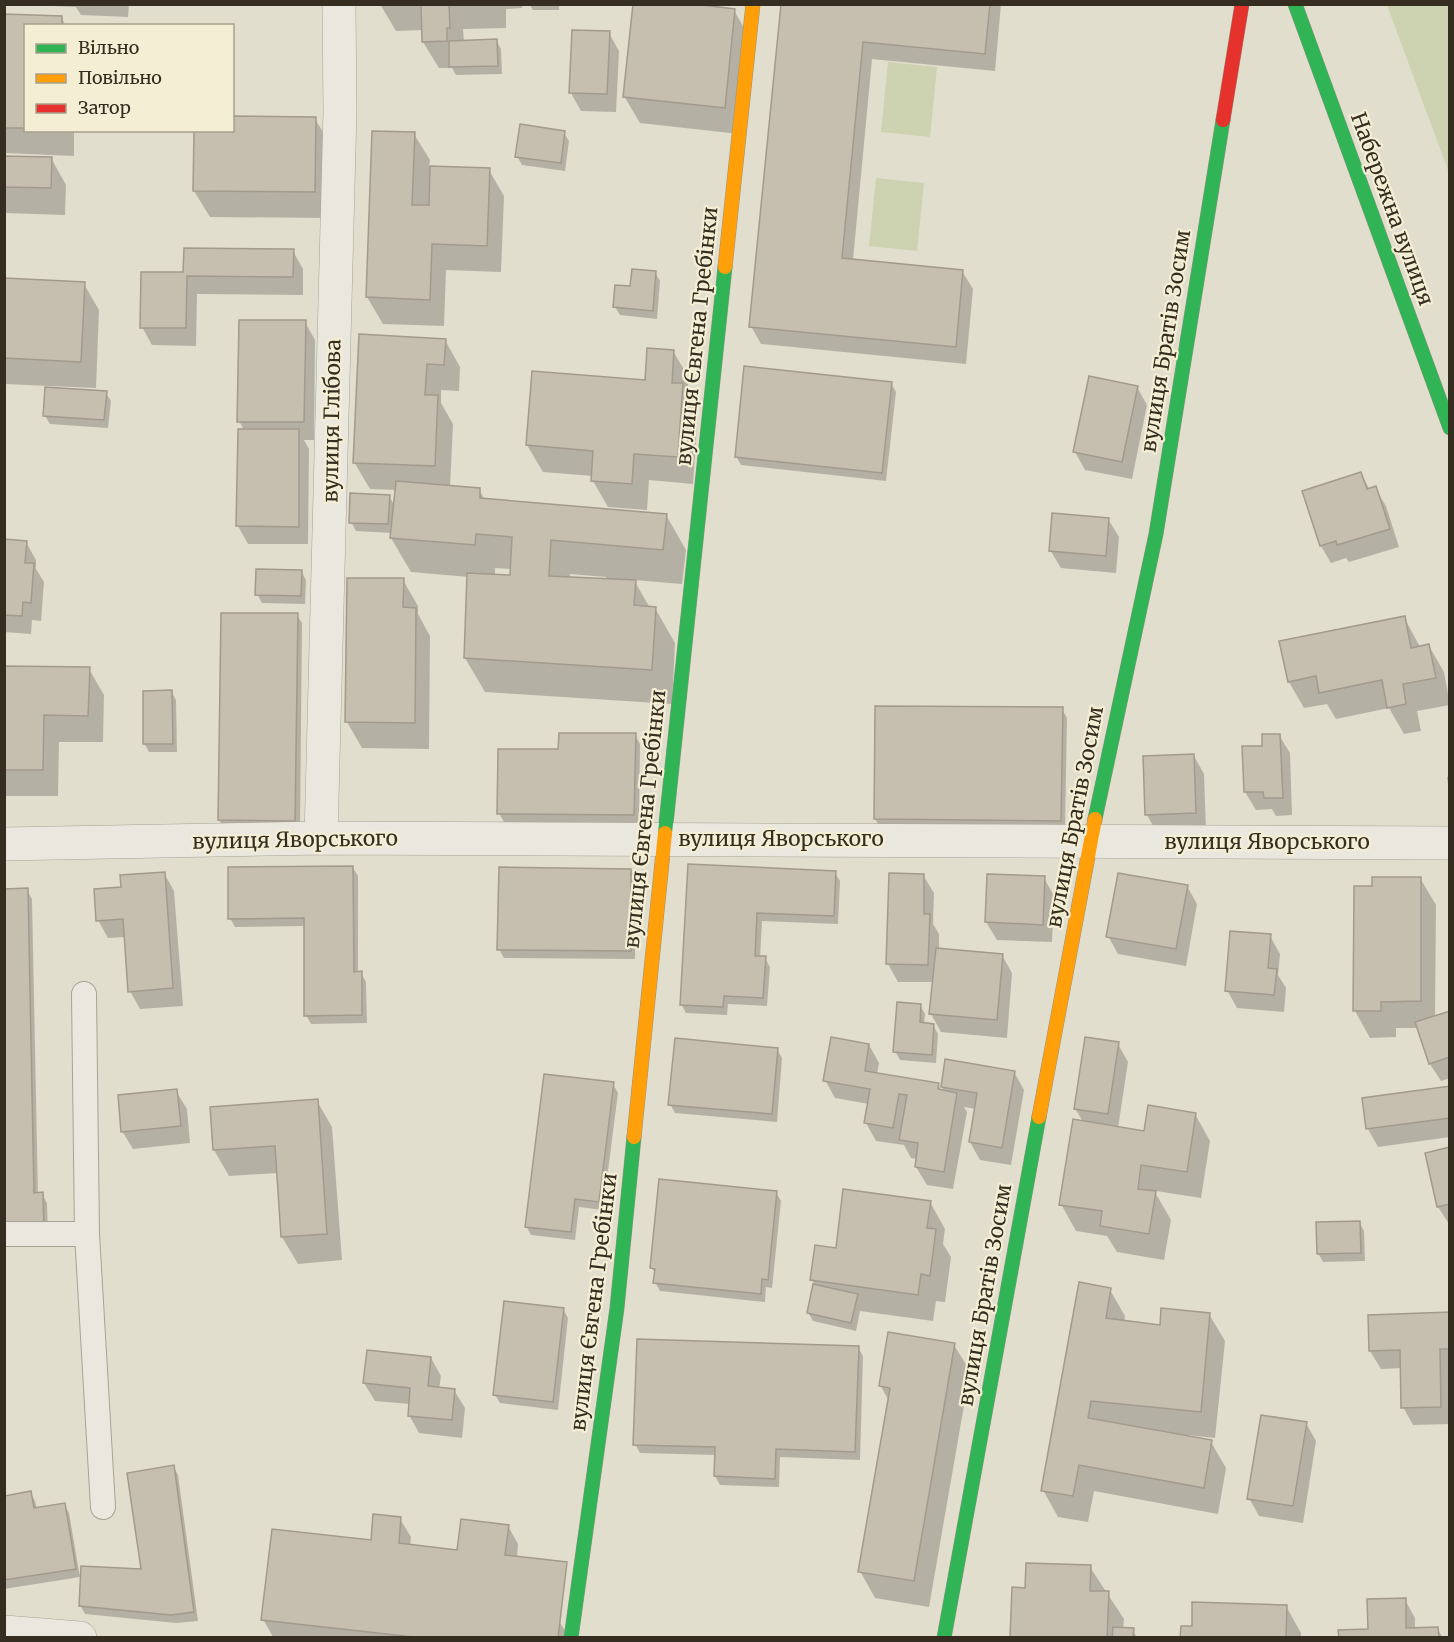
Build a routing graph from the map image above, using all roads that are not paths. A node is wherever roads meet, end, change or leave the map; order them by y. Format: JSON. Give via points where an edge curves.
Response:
{"nodes":[{"id":1,"x":339,"y":4,"type":"edge"},
{"id":2,"x":753,"y":4,"type":"edge"},
{"id":3,"x":1242,"y":4,"type":"edge"},
{"id":4,"x":1295,"y":4,"type":"edge"},
{"id":5,"x":1449,"y":428,"type":"edge"},
{"id":6,"x":321,"y":838,"type":"junction"},
{"id":7,"x":664,"y":839,"type":"junction"},
{"id":8,"x":1090,"y":841,"type":"junction"},
{"id":9,"x":1449,"y":843,"type":"edge"},
{"id":10,"x":4,"y":844,"type":"edge"},
{"id":11,"x":84,"y":994,"type":"dead end"},
{"id":12,"x":4,"y":1234,"type":"edge"},
{"id":13,"x":87,"y":1234,"type":"junction"},
{"id":14,"x":103,"y":1507,"type":"dead end"},
{"id":15,"x":4,"y":1632,"type":"edge"},
{"id":16,"x":80,"y":1638,"type":"edge"},
{"id":17,"x":571,"y":1638,"type":"edge"},
{"id":18,"x":944,"y":1638,"type":"edge"}],
"edges":[{"from":1,"to":6,"type":"street","name":"вулиця Глібова","via":[[340,111]]},
{"from":2,"to":7,"type":"street","name":"вулиця Євгена Гребінки"},
{"from":3,"to":8,"type":"street","name":"вулиця Братів Зосим","via":[[1156,534]]},
{"from":4,"to":5,"type":"street","name":"Набережна вулиця"},
{"from":6,"to":7,"type":"street","name":"вулиця Яворського"},
{"from":6,"to":10,"type":"street","name":"вулиця Яворського"},
{"from":7,"to":8,"type":"street","name":"вулиця Яворського"},
{"from":7,"to":17,"type":"street","name":"вулиця Євгена Гребінки","via":[[617,1308]]},
{"from":8,"to":9,"type":"street","name":"вулиця Яворського"},
{"from":8,"to":18,"type":"street","name":"вулиця Братів Зосим"},
{"from":11,"to":13,"type":"lane"},
{"from":12,"to":13,"type":"lane"},
{"from":13,"to":14,"type":"lane"},
{"from":15,"to":16,"type":"street"}]}
